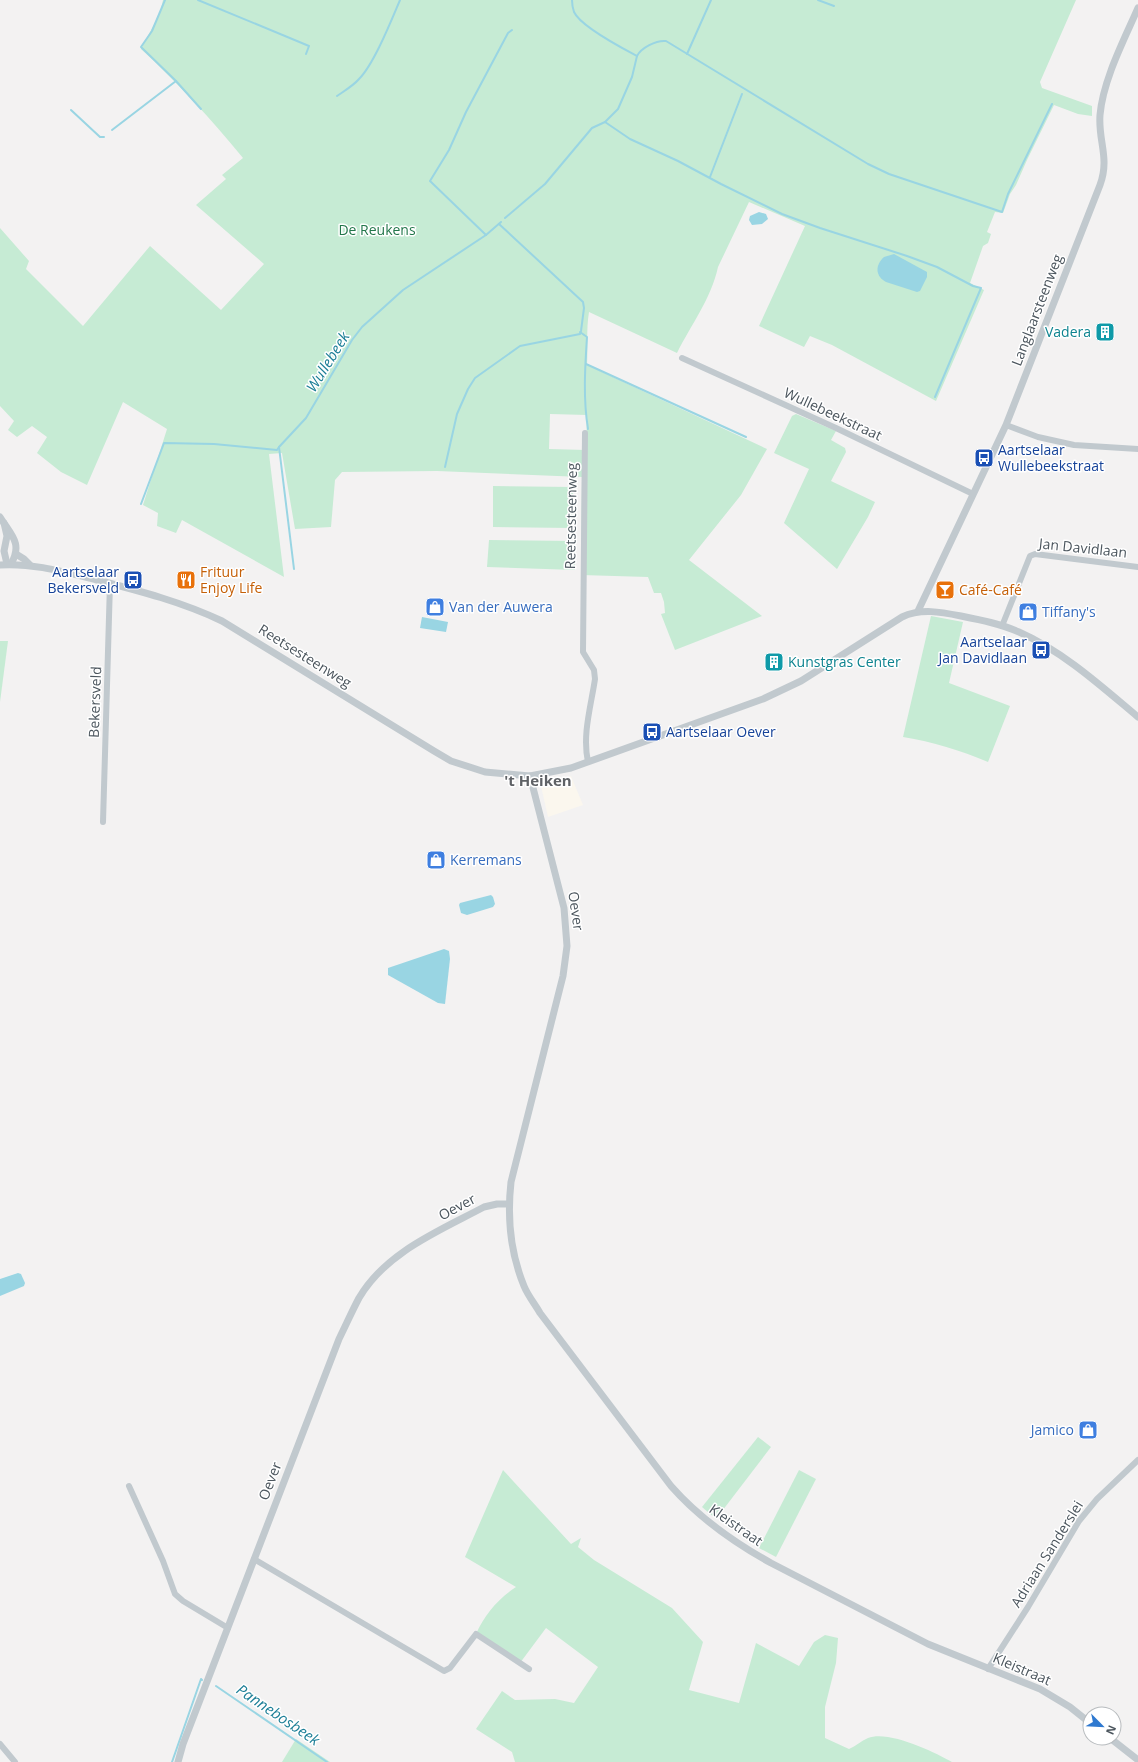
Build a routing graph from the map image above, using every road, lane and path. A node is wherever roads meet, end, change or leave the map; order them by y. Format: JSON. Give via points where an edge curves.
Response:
{"nodes":[{"id":1,"x":1138,"y":8,"type":"edge"},
{"id":2,"x":682,"y":358,"type":"dead end"},
{"id":3,"x":1006,"y":425,"type":"junction"},
{"id":4,"x":585,"y":433,"type":"dead end"},
{"id":5,"x":1138,"y":449,"type":"edge"},
{"id":6,"x":973,"y":494,"type":"junction"},
{"id":7,"x":2,"y":520,"type":"edge"},
{"id":8,"x":2,"y":553,"type":"edge"},
{"id":9,"x":16,"y":554,"type":"junction"},
{"id":10,"x":6,"y":564,"type":"edge"},
{"id":11,"x":30,"y":565,"type":"junction"},
{"id":12,"x":1138,"y":567,"type":"edge"},
{"id":13,"x":110,"y":583,"type":"junction"},
{"id":14,"x":918,"y":611,"type":"junction"},
{"id":15,"x":1002,"y":626,"type":"junction"},
{"id":16,"x":1138,"y":716,"type":"edge"},
{"id":17,"x":588,"y":762,"type":"junction"},
{"id":18,"x":530,"y":776,"type":"junction"},
{"id":19,"x":103,"y":822,"type":"dead end"},
{"id":20,"x":509,"y":1204,"type":"junction"},
{"id":21,"x":1138,"y":1460,"type":"edge"},
{"id":22,"x":129,"y":1486,"type":"dead end"},
{"id":23,"x":254,"y":1559,"type":"junction"},
{"id":24,"x":228,"y":1628,"type":"junction"},
{"id":25,"x":529,"y":1669,"type":"dead end"},
{"id":26,"x":988,"y":1669,"type":"junction"},
{"id":27,"x":1082,"y":1716,"type":"edge"},
{"id":28,"x":0,"y":1744,"type":"edge"},
{"id":29,"x":1120,"y":1746,"type":"edge"},
{"id":30,"x":1138,"y":1760,"type":"edge"},
{"id":31,"x":15,"y":1762,"type":"edge"},
{"id":32,"x":178,"y":1762,"type":"edge"}],
"edges":[{"from":1,"to":3,"type":"street","name":"Langlaarsteenweg","via":[[1112,70],[1100,110],[1105,155],[1103,178]]},
{"from":2,"to":6,"type":"street","name":"Wullebeekstraat"},
{"from":3,"to":5,"type":"street","via":[[1038,437],[1074,445]]},
{"from":3,"to":6,"type":"street","name":"Langlaarsteenweg"},
{"from":4,"to":17,"type":"street","name":"Reetsesteenweg","via":[[582,652],[594,670],[595,679],[585,737]]},
{"from":6,"to":14,"type":"street","name":"Langlaarsteenweg"},
{"from":7,"to":8,"type":"street","via":[[7,536]]},
{"from":7,"to":9,"type":"street","via":[[14,537]]},
{"from":8,"to":10,"type":"street"},
{"from":9,"to":10,"type":"street"},
{"from":9,"to":11,"type":"street"},
{"from":10,"to":11,"type":"street","name":"Reetsesteenweg"},
{"from":11,"to":13,"type":"street","name":"Reetsesteenweg"},
{"from":12,"to":15,"type":"street","name":"Jan Davidlaan","via":[[1035,554],[1030,556]]},
{"from":13,"to":18,"type":"street","name":"Reetsesteenweg","via":[[174,601],[222,621],[451,761],[485,772]]},
{"from":13,"to":19,"type":"street","name":"Bekersveld"},
{"from":14,"to":15,"type":"street","via":[[950,614]]},
{"from":14,"to":17,"type":"street","name":"Reetsesteenweg","via":[[902,617],[801,681],[763,699]]},
{"from":15,"to":16,"type":"street","via":[[1020,632],[1066,659]]},
{"from":17,"to":18,"type":"street","name":"Reetsesteenweg"},
{"from":18,"to":20,"type":"street","name":"Oever","via":[[562,896],[567,946],[563,976],[512,1170]]},
{"from":20,"to":23,"type":"street","name":"Oever","via":[[484,1207],[407,1249],[380,1272],[360,1297],[339,1338]]},
{"from":20,"to":26,"type":"street","name":"Kleistraat","via":[[509,1227],[516,1261],[525,1288],[540,1313],[671,1486],[695,1512],[728,1537],[771,1563],[928,1644]]},
{"from":21,"to":26,"type":"street","name":"Adriaan Sanderslei","via":[[1097,1499],[1079,1521]]},
{"from":22,"to":24,"type":"street","via":[[175,1594],[182,1601]]},
{"from":23,"to":24,"type":"street","name":"Oever"},
{"from":23,"to":25,"type":"street","via":[[444,1671],[450,1668],[476,1634]]},
{"from":24,"to":32,"type":"street","name":"Oever"},
{"from":26,"to":27,"type":"street","name":"Kleistraat","via":[[1040,1689]]},
{"from":28,"to":31,"type":"street"},
{"from":29,"to":30,"type":"street"}]}
